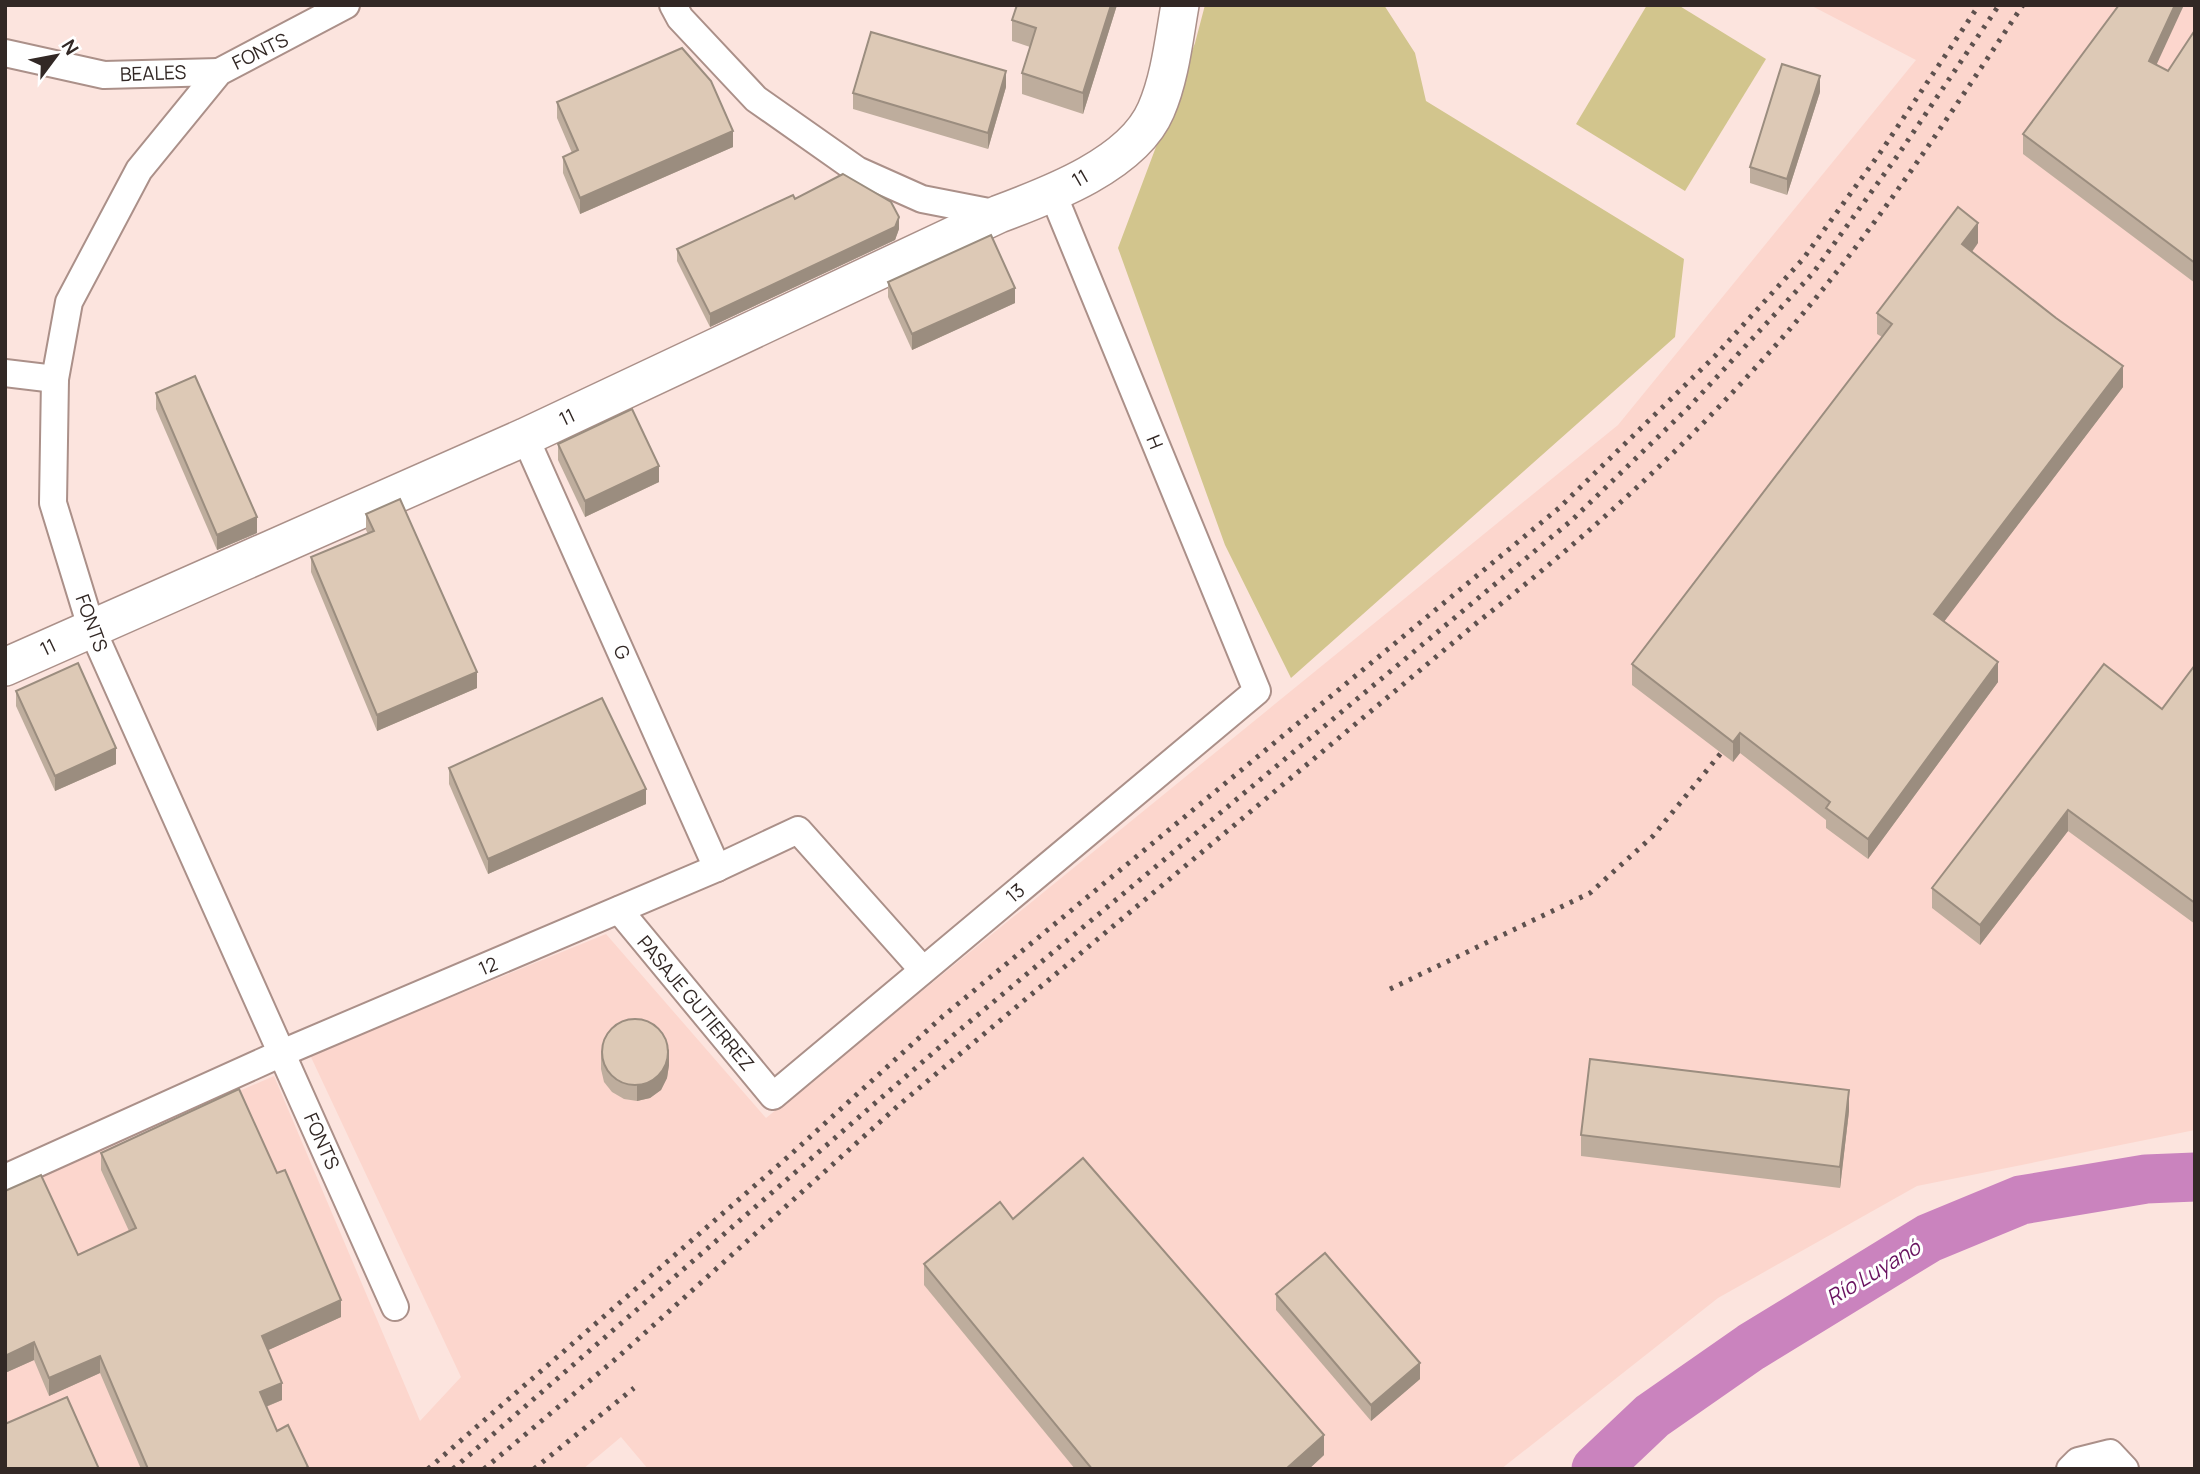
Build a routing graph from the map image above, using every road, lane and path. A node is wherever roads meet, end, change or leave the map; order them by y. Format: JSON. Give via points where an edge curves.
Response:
{"nodes":[{"id":1,"x":346,"y":5,"type":"edge"},
{"id":2,"x":673,"y":5,"type":"edge"},
{"id":3,"x":1180,"y":5,"type":"edge"},
{"id":4,"x":5,"y":53,"type":"edge"},
{"id":5,"x":219,"y":72,"type":"junction"},
{"id":6,"x":1053,"y":194,"type":"junction"},
{"id":7,"x":999,"y":214,"type":"junction"},
{"id":8,"x":5,"y":373,"type":"edge"},
{"id":9,"x":55,"y":379,"type":"junction"},
{"id":10,"x":525,"y":437,"type":"junction"},
{"id":11,"x":91,"y":627,"type":"junction"},
{"id":12,"x":5,"y":667,"type":"edge"},
{"id":13,"x":1257,"y":691,"type":"joint"},
{"id":14,"x":717,"y":868,"type":"junction"},
{"id":15,"x":619,"y":910,"type":"junction"},
{"id":16,"x":923,"y":971,"type":"junction"},
{"id":17,"x":282,"y":1053,"type":"junction"},
{"id":18,"x":773,"y":1096,"type":"joint"},
{"id":19,"x":5,"y":1178,"type":"edge"},
{"id":20,"x":395,"y":1307,"type":"dead end"},
{"id":21,"x":2074,"y":1465,"type":"edge"},
{"id":22,"x":2125,"y":1469,"type":"edge"}],
"edges":[{"from":1,"to":5,"type":"street","name":"FONTS"},
{"from":2,"to":7,"type":"street","via":[[756,99],[857,170],[922,199]]},
{"from":3,"to":6,"type":"street","name":"11","via":[[1156,112],[1122,154]]},
{"from":4,"to":5,"type":"street","name":"BEALES","via":[[104,75]]},
{"from":5,"to":9,"type":"street","name":"FONTS","via":[[139,170],[99,243],[69,302]]},
{"from":6,"to":7,"type":"street","name":"11"},
{"from":6,"to":13,"type":"street","name":"H"},
{"from":7,"to":10,"type":"street","name":"11"},
{"from":8,"to":9,"type":"street"},
{"from":9,"to":11,"type":"street","name":"FONTS","via":[[53,503]]},
{"from":10,"to":11,"type":"street","name":"11"},
{"from":10,"to":14,"type":"street","name":"G"},
{"from":11,"to":12,"type":"street","name":"11"},
{"from":11,"to":17,"type":"street","name":"FONTS"},
{"from":13,"to":16,"type":"street","name":"13"},
{"from":14,"to":15,"type":"street","name":"12"},
{"from":14,"to":16,"type":"street","name":"12","via":[[798,830]]},
{"from":15,"to":17,"type":"street","name":"12"},
{"from":15,"to":18,"type":"street","name":"PASAJE GUTIERREZ"},
{"from":16,"to":18,"type":"street","name":"13"},
{"from":17,"to":19,"type":"street","name":"12"},
{"from":17,"to":20,"type":"street","name":"FONTS"},
{"from":21,"to":22,"type":"street","via":[[2110,1453]]}]}
